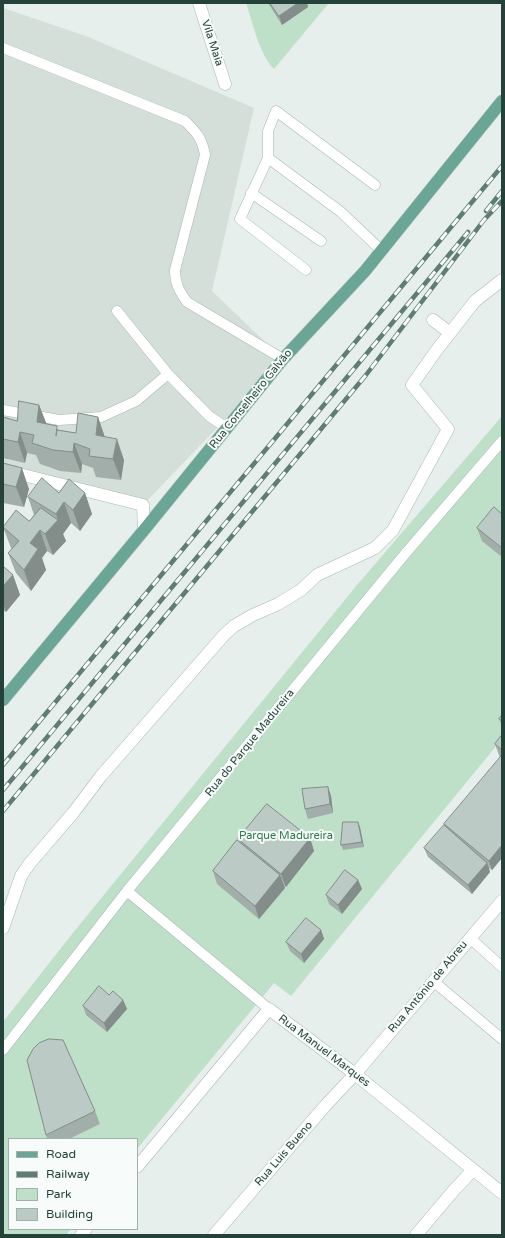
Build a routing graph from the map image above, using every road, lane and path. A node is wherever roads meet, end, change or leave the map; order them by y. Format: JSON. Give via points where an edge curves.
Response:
{"nodes":[{"id":1,"x":199,"y":3,"type":"edge"},
{"id":2,"x":3,"y":48,"type":"edge"},
{"id":3,"x":225,"y":84,"type":"dead end"},
{"id":4,"x":502,"y":101,"type":"edge"},
{"id":5,"x":268,"y":158,"type":"junction"},
{"id":6,"x":375,"y":185,"type":"dead end"},
{"id":7,"x":252,"y":193,"type":"junction"},
{"id":8,"x":321,"y":241,"type":"dead end"},
{"id":9,"x":381,"y":250,"type":"junction"},
{"id":10,"x":306,"y":270,"type":"dead end"},
{"id":11,"x":502,"y":280,"type":"edge"},
{"id":12,"x":117,"y":311,"type":"dead end"},
{"id":13,"x":434,"y":320,"type":"dead end"},
{"id":14,"x":450,"y":333,"type":"junction"},
{"id":15,"x":283,"y":359,"type":"junction"},
{"id":16,"x":168,"y":374,"type":"junction"},
{"id":17,"x":3,"y":410,"type":"edge"},
{"id":18,"x":227,"y":428,"type":"junction"},
{"id":19,"x":502,"y":441,"type":"edge"},
{"id":20,"x":3,"y":470,"type":"edge"},
{"id":21,"x":144,"y":530,"type":"junction"},
{"id":22,"x":3,"y":700,"type":"edge"},
{"id":23,"x":127,"y":891,"type":"junction"},
{"id":24,"x":502,"y":901,"type":"edge"},
{"id":25,"x":3,"y":928,"type":"edge"},
{"id":26,"x":470,"y":938,"type":"junction"},
{"id":27,"x":502,"y":967,"type":"edge"},
{"id":28,"x":433,"y":981,"type":"junction"},
{"id":29,"x":269,"y":1009,"type":"junction"},
{"id":30,"x":502,"y":1039,"type":"edge"},
{"id":31,"x":3,"y":1050,"type":"edge"},
{"id":32,"x":355,"y":1074,"type":"junction"},
{"id":33,"x":138,"y":1166,"type":"edge"},
{"id":34,"x":473,"y":1170,"type":"junction"},
{"id":35,"x":502,"y":1193,"type":"edge"},
{"id":36,"x":214,"y":1235,"type":"edge"},
{"id":37,"x":416,"y":1235,"type":"edge"}],
"edges":[{"from":1,"to":3,"type":"street","name":"Vila Maia"},
{"from":2,"to":15,"type":"lane","via":[[185,121],[198,134],[205,156],[175,270],[178,290],[187,302]]},
{"from":4,"to":9,"type":"main road","name":"Rua Conselheiro Galvão"},
{"from":5,"to":6,"type":"lane","via":[[268,131],[276,111]]},
{"from":5,"to":7,"type":"lane"},
{"from":5,"to":9,"type":"lane","via":[[342,212]]},
{"from":7,"to":8,"type":"lane"},
{"from":7,"to":10,"type":"lane","via":[[240,219]]},
{"from":9,"to":15,"type":"main road","name":"Rua Conselheiro Galvão"},
{"from":11,"to":14,"type":"street","via":[[475,302]]},
{"from":12,"to":16,"type":"lane"},
{"from":13,"to":14,"type":"street"},
{"from":14,"to":25,"type":"street","via":[[412,385],[448,429],[393,530],[375,548],[318,576],[301,590],[234,626],[224,635],[101,776],[30,863],[22,876]]},
{"from":15,"to":18,"type":"main road","name":"Rua Conselheiro Galvão"},
{"from":16,"to":17,"type":"lane","via":[[136,401],[101,417],[59,420]]},
{"from":16,"to":18,"type":"lane","via":[[209,416]]},
{"from":18,"to":21,"type":"main road","name":"Rua Conselheiro Galvão"},
{"from":19,"to":23,"type":"lane","name":"Rua do Parque Madureira","via":[[405,554]]},
{"from":20,"to":21,"type":"street","via":[[143,505]]},
{"from":21,"to":22,"type":"main road","name":"Rua Conselheiro Galvão"},
{"from":23,"to":29,"type":"lane"},
{"from":23,"to":31,"type":"lane","name":"Rua do Parque Madureira"},
{"from":24,"to":26,"type":"street","name":"Rua Antônio de Abreu"},
{"from":26,"to":27,"type":"lane"},
{"from":26,"to":28,"type":"street","name":"Rua Antônio de Abreu"},
{"from":28,"to":30,"type":"lane"},
{"from":28,"to":32,"type":"street","name":"Rua Antônio de Abreu"},
{"from":29,"to":32,"type":"street","name":"Rua Manuel Marques"},
{"from":29,"to":33,"type":"street","name":"Rua Manuel Marques"},
{"from":32,"to":34,"type":"street","name":"Rua Manuel Marques"},
{"from":32,"to":36,"type":"street","name":"Rua Luis Bueno"},
{"from":34,"to":35,"type":"street","name":"Rua Manuel Marques"},
{"from":34,"to":37,"type":"street"}]}
